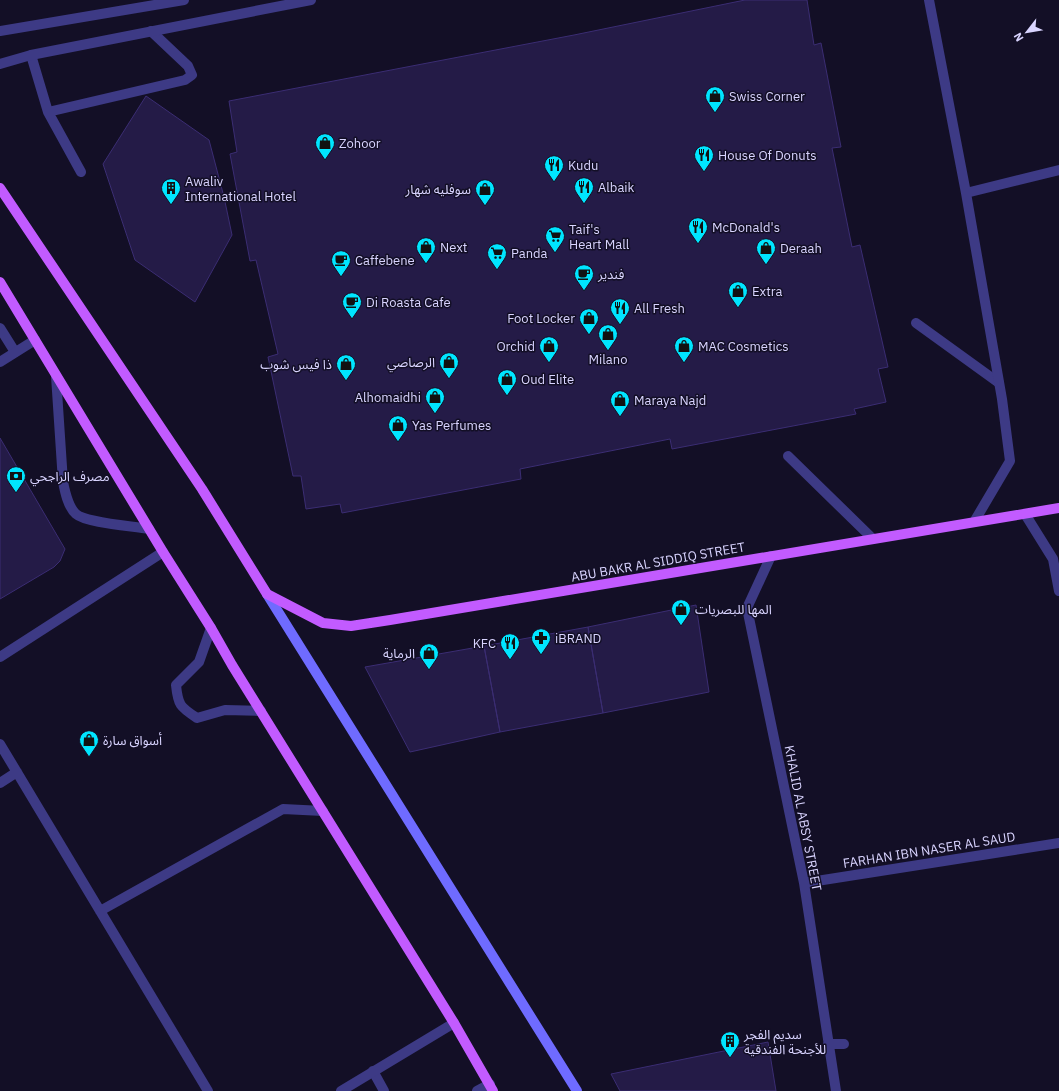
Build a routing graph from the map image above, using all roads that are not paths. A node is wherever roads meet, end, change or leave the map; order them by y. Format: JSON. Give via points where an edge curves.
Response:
{"nodes":[{"id":1,"x":184,"y":0,"type":"edge"},
{"id":2,"x":311,"y":0,"type":"edge"},
{"id":3,"x":929,"y":0,"type":"edge"},
{"id":4,"x":0,"y":31,"type":"edge"},
{"id":5,"x":151,"y":31,"type":"junction"},
{"id":6,"x":31,"y":55,"type":"junction"},
{"id":7,"x":0,"y":64,"type":"edge"},
{"id":8,"x":48,"y":112,"type":"junction"},
{"id":9,"x":1059,"y":170,"type":"edge"},
{"id":10,"x":81,"y":172,"type":"dead end"},
{"id":11,"x":0,"y":188,"type":"edge"},
{"id":12,"x":966,"y":192,"type":"junction"},
{"id":13,"x":0,"y":282,"type":"edge"},
{"id":14,"x":916,"y":323,"type":"dead end"},
{"id":15,"x":0,"y":328,"type":"edge"},
{"id":16,"x":35,"y":340,"type":"junction"},
{"id":17,"x":15,"y":352,"type":"junction"},
{"id":18,"x":0,"y":362,"type":"edge"},
{"id":19,"x":56,"y":376,"type":"junction"},
{"id":20,"x":999,"y":383,"type":"junction"},
{"id":21,"x":788,"y":456,"type":"dead end"},
{"id":22,"x":1059,"y":508,"type":"edge"},
{"id":23,"x":1025,"y":514,"type":"junction"},
{"id":24,"x":974,"y":522,"type":"junction"},
{"id":25,"x":149,"y":529,"type":"junction"},
{"id":26,"x":873,"y":539,"type":"junction"},
{"id":27,"x":163,"y":552,"type":"junction"},
{"id":28,"x":771,"y":556,"type":"junction"},
{"id":29,"x":1059,"y":591,"type":"edge"},
{"id":30,"x":267,"y":594,"type":"junction"},
{"id":31,"x":211,"y":628,"type":"junction"},
{"id":32,"x":0,"y":657,"type":"edge"},
{"id":33,"x":261,"y":711,"type":"junction"},
{"id":34,"x":0,"y":744,"type":"edge"},
{"id":35,"x":17,"y":772,"type":"junction"},
{"id":36,"x":0,"y":783,"type":"edge"},
{"id":37,"x":323,"y":811,"type":"junction"},
{"id":38,"x":1059,"y":842,"type":"edge"},
{"id":39,"x":804,"y":883,"type":"junction"},
{"id":40,"x":100,"y":911,"type":"junction"},
{"id":41,"x":454,"y":1023,"type":"junction"},
{"id":42,"x":828,"y":1044,"type":"junction"},
{"id":43,"x":844,"y":1044,"type":"dead end"},
{"id":44,"x":373,"y":1071,"type":"junction"},
{"id":45,"x":492,"y":1087,"type":"edge"},
{"id":46,"x":208,"y":1091,"type":"edge"},
{"id":47,"x":341,"y":1091,"type":"edge"},
{"id":48,"x":384,"y":1091,"type":"edge"},
{"id":49,"x":477,"y":1091,"type":"edge"},
{"id":50,"x":577,"y":1091,"type":"edge"},
{"id":51,"x":836,"y":1091,"type":"edge"}],
"edges":[{"from":1,"to":4,"type":"street"},
{"from":2,"to":5,"type":"street"},
{"from":3,"to":12,"type":"street"},
{"from":5,"to":6,"type":"street"},
{"from":5,"to":8,"type":"street","via":[[188,66],[192,75],[185,80]]},
{"from":6,"to":7,"type":"street"},
{"from":6,"to":8,"type":"street"},
{"from":8,"to":10,"type":"street"},
{"from":9,"to":12,"type":"street"},
{"from":11,"to":30,"type":"main road","via":[[202,489]]},
{"from":12,"to":20,"type":"street"},
{"from":13,"to":16,"type":"main road"},
{"from":14,"to":20,"type":"street"},
{"from":15,"to":17,"type":"street"},
{"from":16,"to":17,"type":"street"},
{"from":16,"to":19,"type":"main road"},
{"from":17,"to":18,"type":"street"},
{"from":19,"to":25,"type":"main road"},
{"from":19,"to":25,"type":"street","via":[[63,482],[75,514],[88,519]]},
{"from":20,"to":24,"type":"street","via":[[1010,461]]},
{"from":21,"to":26,"type":"street"},
{"from":22,"to":23,"type":"main road","name":"ABU BAKR AL SIDDIQ STREET"},
{"from":23,"to":24,"type":"main road","name":"ABU BAKR AL SIDDIQ STREET"},
{"from":23,"to":29,"type":"street","via":[[1053,559]]},
{"from":24,"to":26,"type":"main road","name":"ABU BAKR AL SIDDIQ STREET"},
{"from":25,"to":27,"type":"main road"},
{"from":26,"to":28,"type":"main road","name":"ABU BAKR AL SIDDIQ STREET"},
{"from":27,"to":31,"type":"main road"},
{"from":27,"to":32,"type":"street"},
{"from":28,"to":30,"type":"main road","name":"ABU BAKR AL SIDDIQ STREET","via":[[351,626],[323,623]]},
{"from":28,"to":39,"type":"street","name":"KHALID AL ABSY STREET","via":[[747,608]]},
{"from":30,"to":50,"type":"main road"},
{"from":31,"to":33,"type":"main road"},
{"from":31,"to":33,"type":"street","via":[[199,662],[176,685],[177,699],[182,708],[197,718],[226,710]]},
{"from":33,"to":37,"type":"main road"},
{"from":34,"to":35,"type":"street"},
{"from":35,"to":36,"type":"street"},
{"from":35,"to":40,"type":"street"},
{"from":37,"to":40,"type":"street","via":[[283,809]]},
{"from":37,"to":41,"type":"main road"},
{"from":38,"to":39,"type":"street","name":"FARHAN IBN NASER AL SAUD"},
{"from":39,"to":42,"type":"street","name":"KHALID AL ABSY STREET"},
{"from":40,"to":46,"type":"street"},
{"from":41,"to":44,"type":"street"},
{"from":41,"to":45,"type":"main road"},
{"from":42,"to":43,"type":"street"},
{"from":42,"to":51,"type":"street","name":"KHALID AL ABSY STREET"},
{"from":44,"to":47,"type":"street"},
{"from":44,"to":48,"type":"street"},
{"from":45,"to":49,"type":"street"}]}
